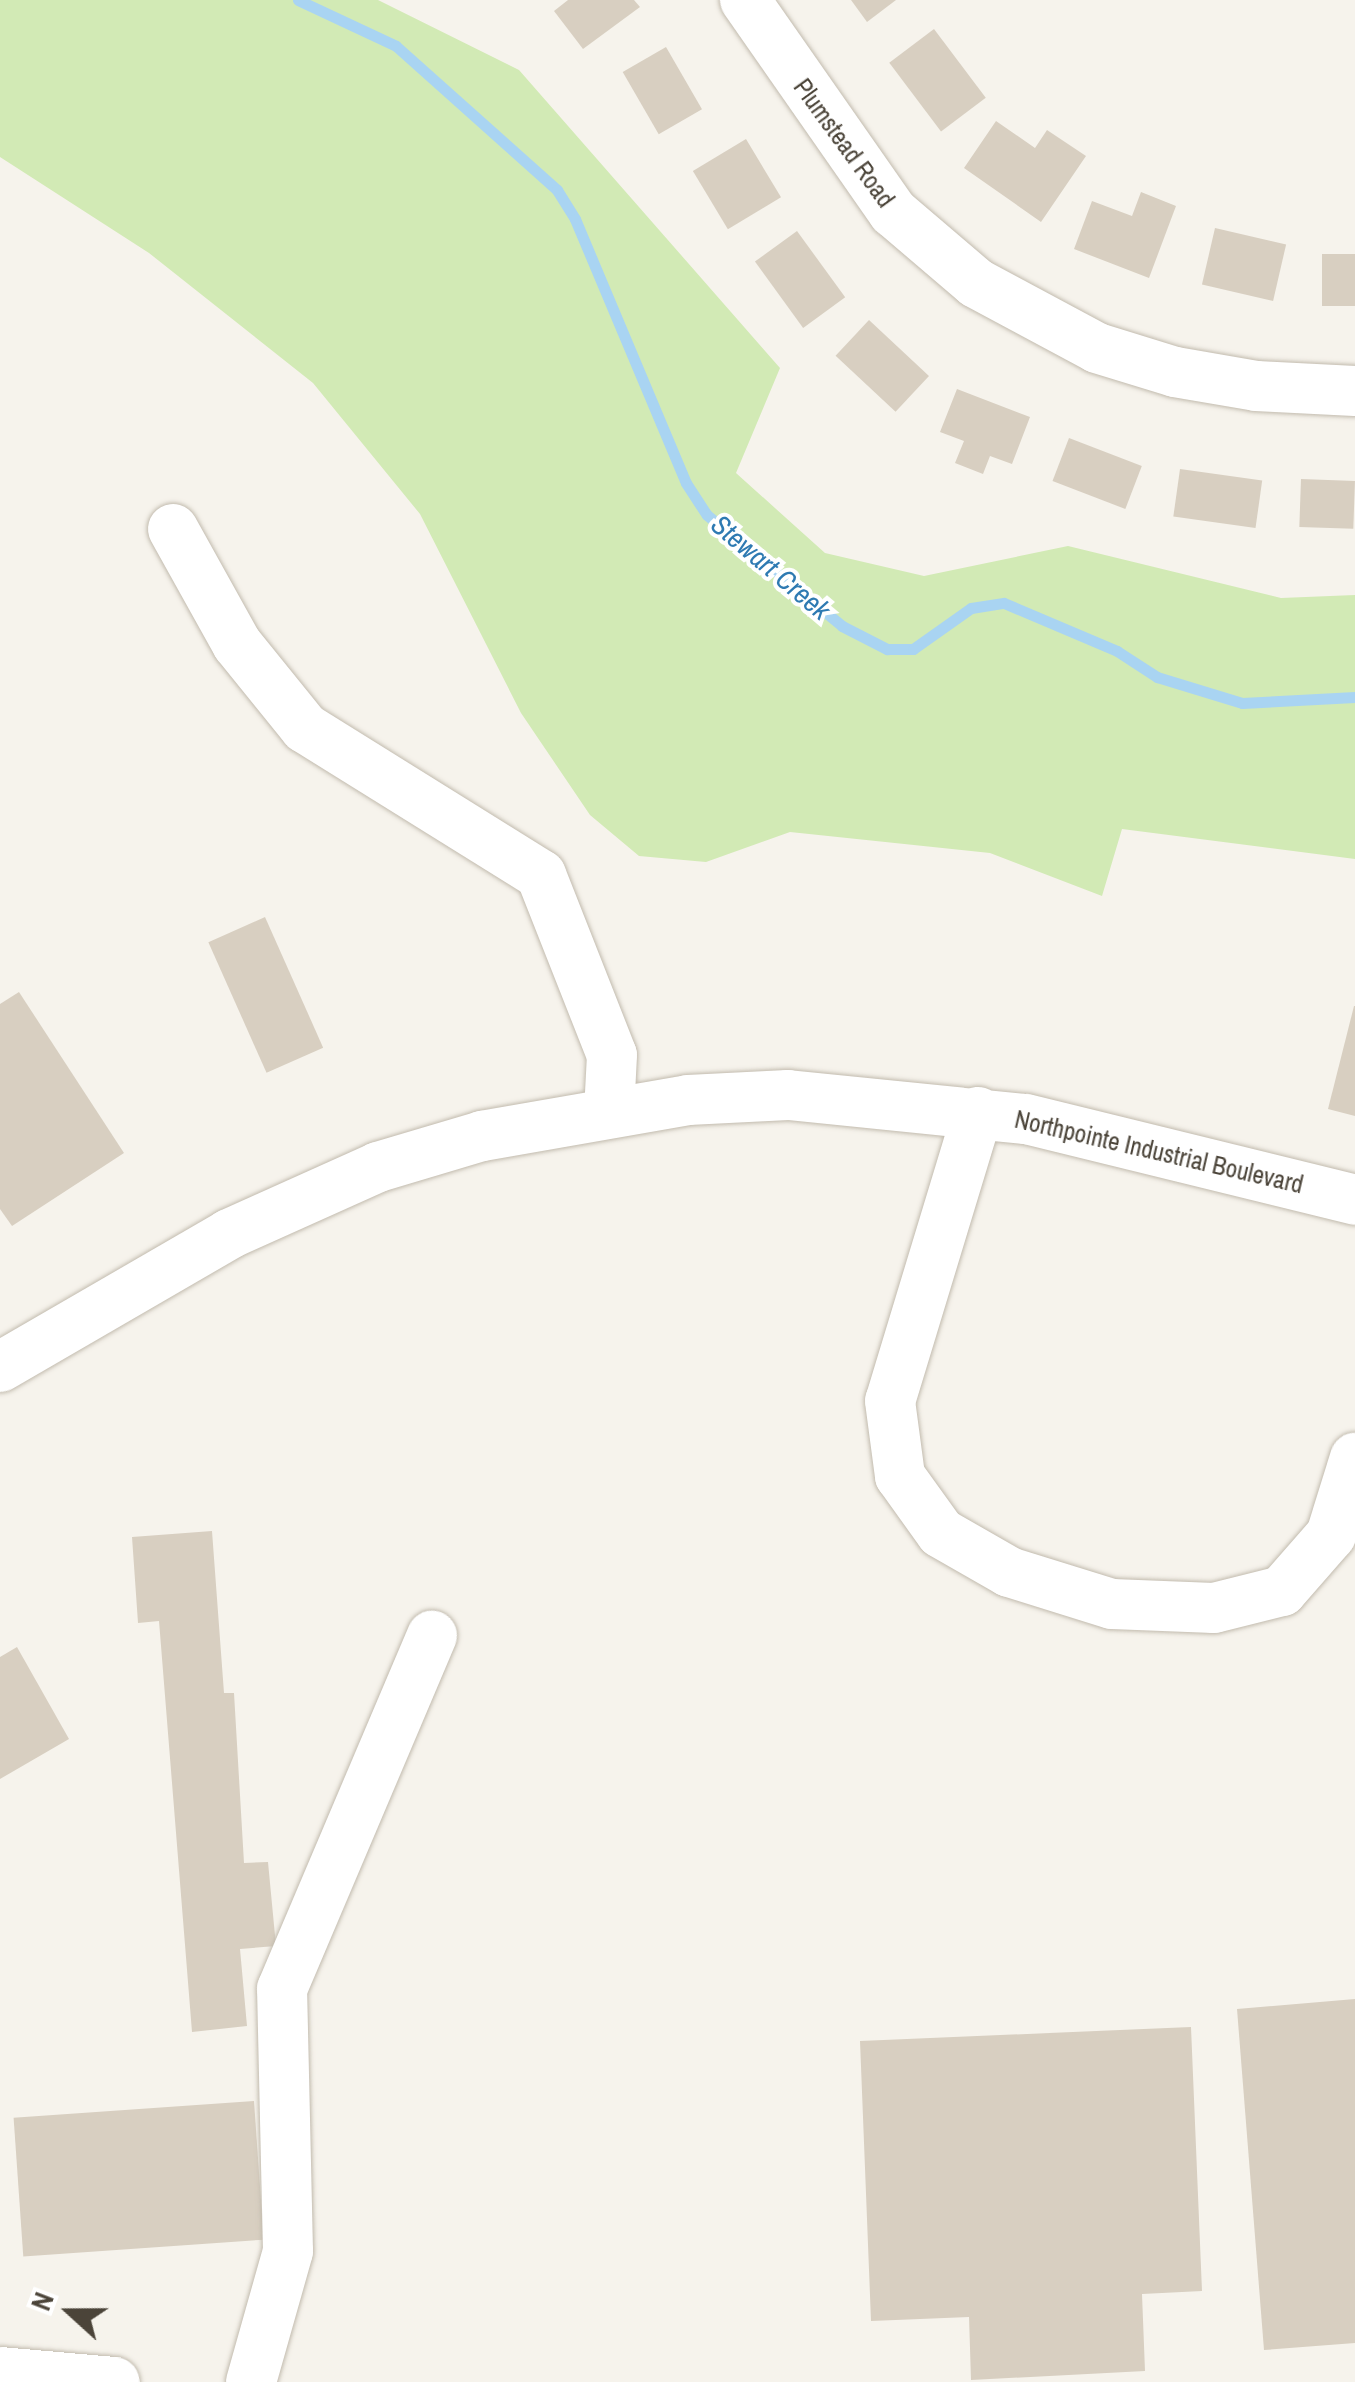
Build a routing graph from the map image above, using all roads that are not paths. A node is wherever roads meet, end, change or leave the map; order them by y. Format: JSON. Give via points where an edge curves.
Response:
{"nodes":[{"id":1,"x":744,"y":0,"type":"edge"},
{"id":2,"x":1355,"y":391,"type":"edge"},
{"id":3,"x":173,"y":529,"type":"dead end"},
{"id":4,"x":609,"y":1112,"type":"junction"},
{"id":5,"x":978,"y":1112,"type":"junction"},
{"id":6,"x":1355,"y":1200,"type":"edge"},
{"id":7,"x":0,"y":1367,"type":"edge"},
{"id":8,"x":1355,"y":1458,"type":"edge"},
{"id":9,"x":432,"y":1635,"type":"dead end"},
{"id":10,"x":0,"y":2372,"type":"edge"},
{"id":11,"x":116,"y":2382,"type":"edge"},
{"id":12,"x":251,"y":2382,"type":"edge"}],
"edges":[{"from":1,"to":2,"type":"street","name":"Plumstead Road","via":[[893,212],[976,283],[1097,348],[1175,372],[1256,386]]},
{"from":3,"to":4,"type":"street","via":[[237,644],[305,728],[541,875],[612,1055]]},
{"from":4,"to":5,"type":"street","name":"Northpointe Industrial Boulevard","via":[[788,1095]]},
{"from":4,"to":7,"type":"street","name":"Northpointe Industrial Boulevard","via":[[482,1136],[378,1168],[277,1210]]},
{"from":5,"to":6,"type":"street","name":"Northpointe Industrial Boulevard","via":[[1086,1131]]},
{"from":5,"to":8,"type":"street","via":[[890,1400],[900,1476],[940,1534],[1009,1572],[1112,1604],[1214,1608],[1282,1591],[1332,1535]]},
{"from":9,"to":12,"type":"street","via":[[282,1989],[288,2251]]},
{"from":10,"to":11,"type":"street"}]}
